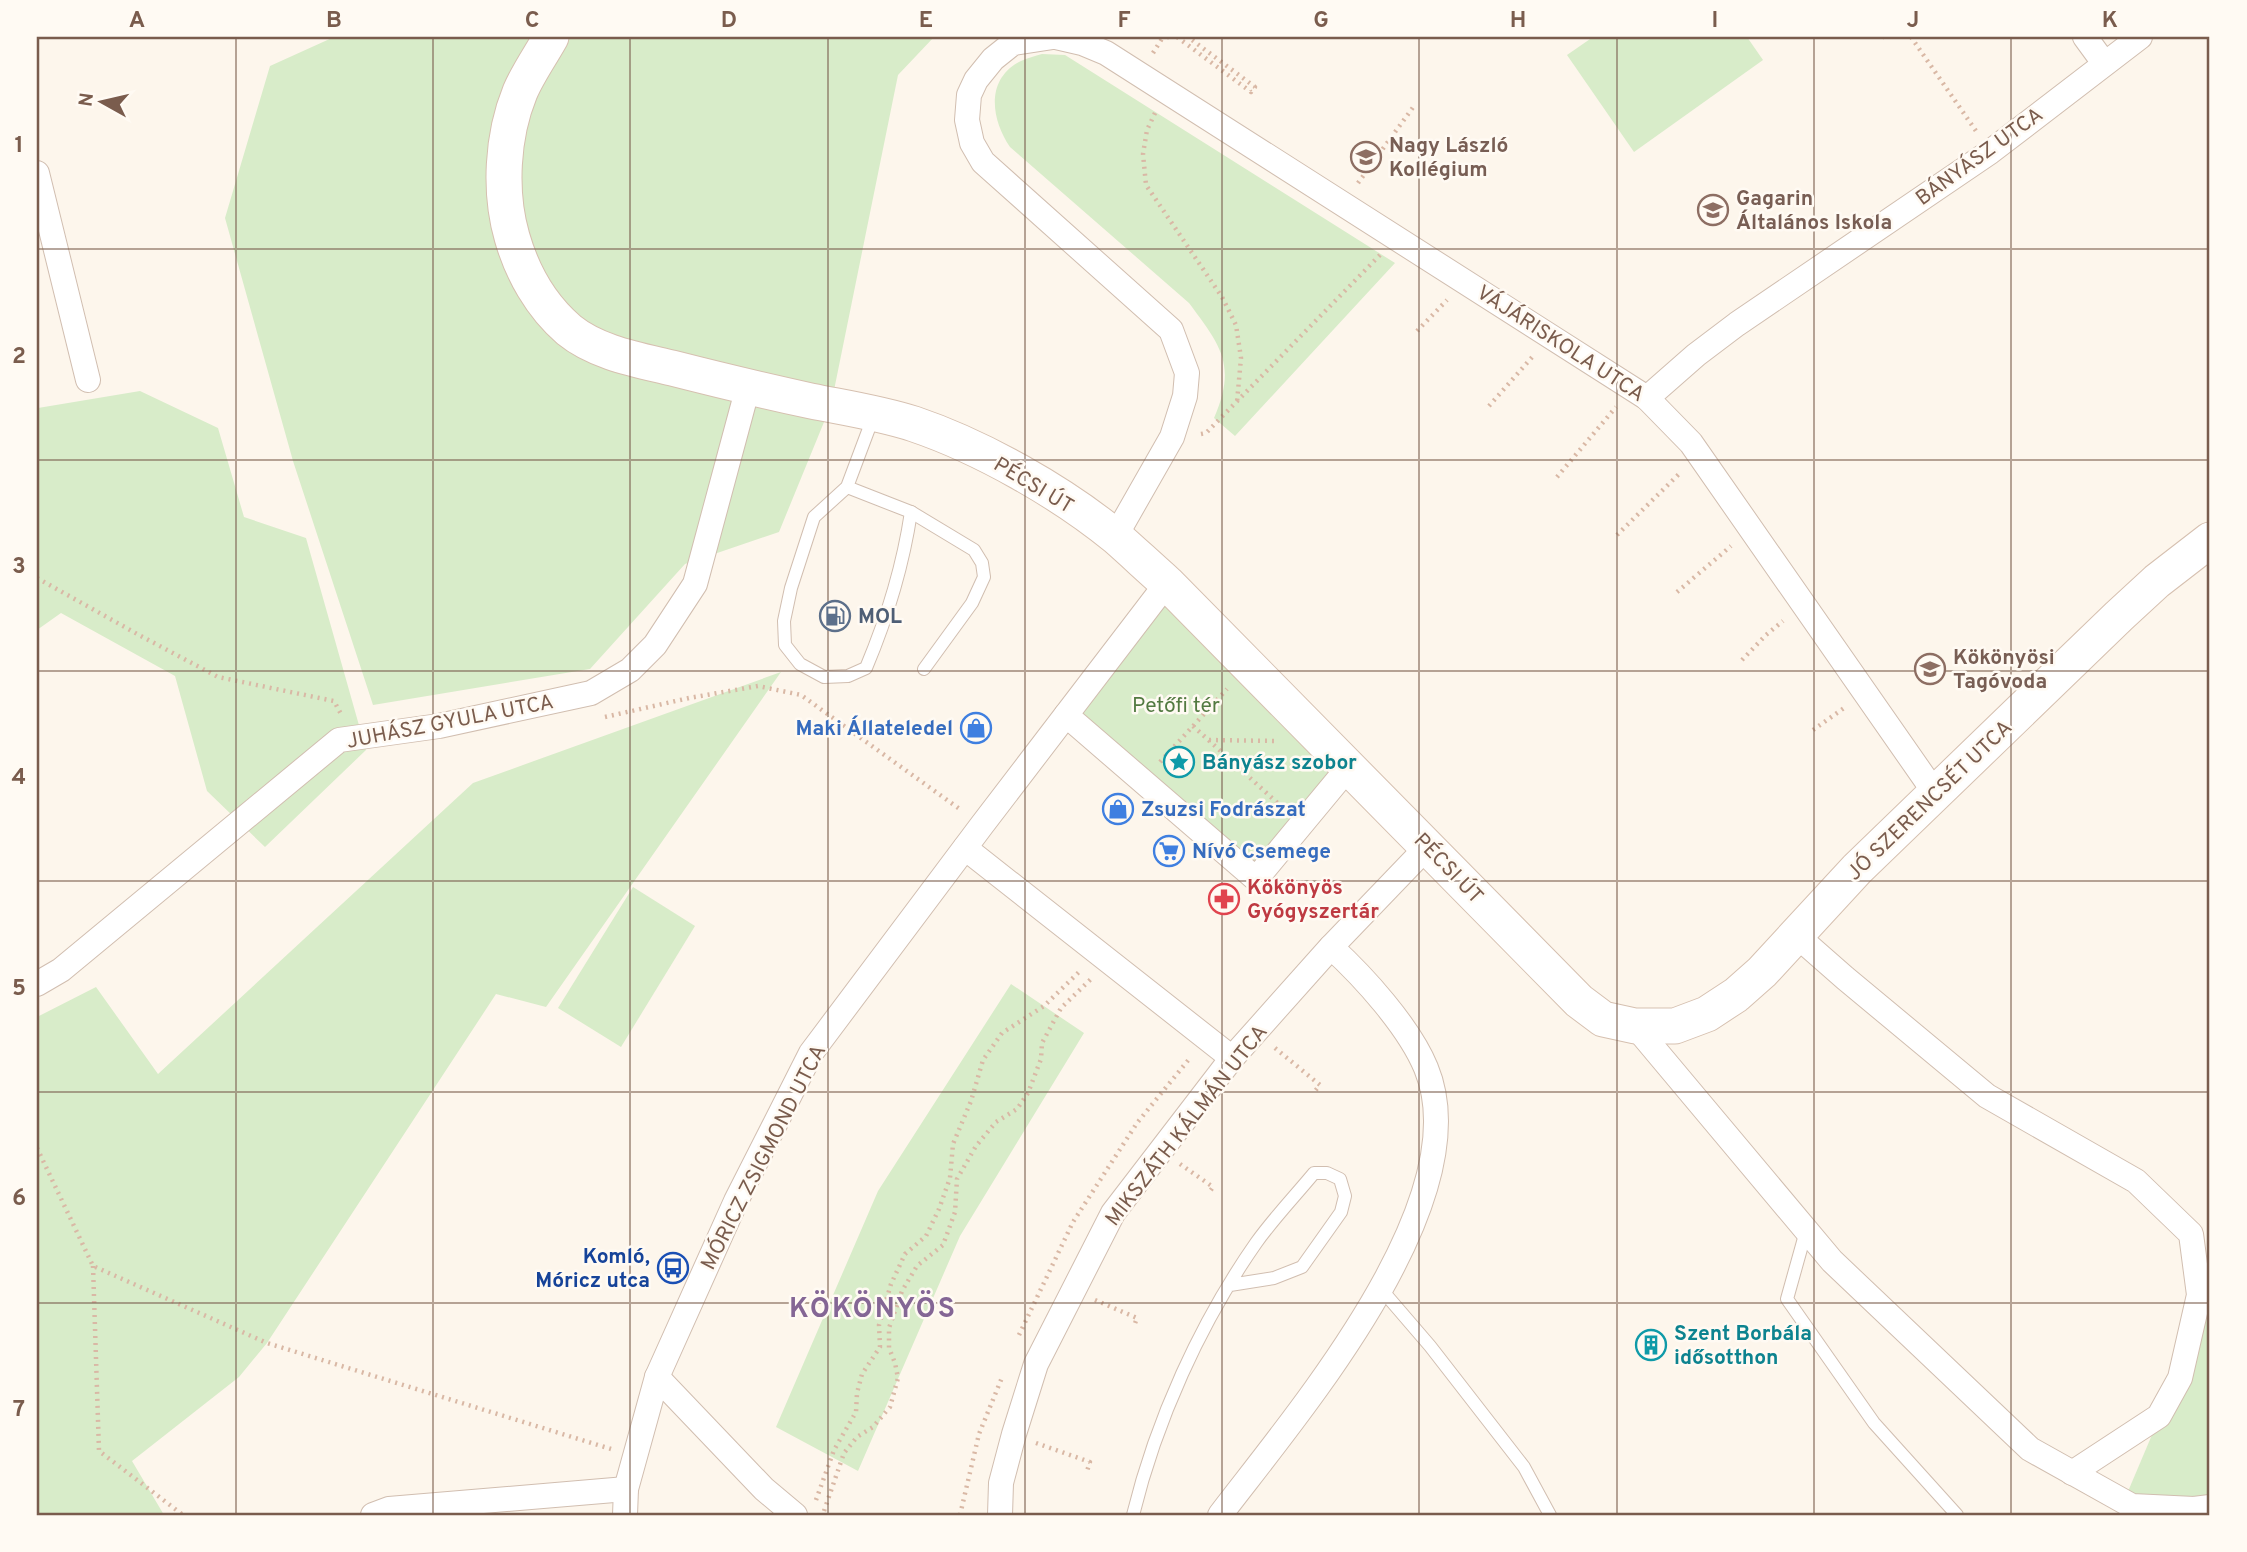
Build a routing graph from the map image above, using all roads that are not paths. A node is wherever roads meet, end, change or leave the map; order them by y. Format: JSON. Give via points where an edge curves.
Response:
{"nodes":[{"id":1,"x":551,"y":37,"type":"edge"},
{"id":2,"x":1054,"y":37,"type":"edge"},
{"id":3,"x":2085,"y":37,"type":"edge"},
{"id":4,"x":2140,"y":37,"type":"edge"},
{"id":5,"x":2104,"y":63,"type":"junction"},
{"id":6,"x":37,"y":173,"type":"edge"},
{"id":7,"x":88,"y":380,"type":"dead end"},
{"id":8,"x":748,"y":387,"type":"junction"},
{"id":9,"x":1641,"y":393,"type":"junction"},
{"id":10,"x":875,"y":413,"type":"junction"},
{"id":11,"x":847,"y":487,"type":"junction"},
{"id":12,"x":911,"y":512,"type":"junction"},
{"id":13,"x":1115,"y":537,"type":"junction"},
{"id":14,"x":2210,"y":540,"type":"edge"},
{"id":15,"x":1167,"y":583,"type":"junction"},
{"id":16,"x":924,"y":669,"type":"dead end"},
{"id":17,"x":1066,"y":715,"type":"junction"},
{"id":18,"x":1348,"y":768,"type":"junction"},
{"id":19,"x":1935,"y":793,"type":"junction"},
{"id":20,"x":1427,"y":846,"type":"junction"},
{"id":21,"x":965,"y":848,"type":"junction"},
{"id":22,"x":1796,"y":934,"type":"junction"},
{"id":23,"x":1331,"y":947,"type":"junction"},
{"id":24,"x":37,"y":984,"type":"edge"},
{"id":25,"x":1635,"y":1026,"type":"junction"},
{"id":26,"x":1232,"y":1058,"type":"junction"},
{"id":27,"x":1806,"y":1231,"type":"junction"},
{"id":28,"x":1230,"y":1285,"type":"junction"},
{"id":29,"x":1381,"y":1289,"type":"junction"},
{"id":30,"x":657,"y":1377,"type":"junction"},
{"id":31,"x":2072,"y":1473,"type":"junction"},
{"id":32,"x":625,"y":1489,"type":"junction"},
{"id":33,"x":2210,"y":1507,"type":"edge"},
{"id":34,"x":805,"y":1510,"type":"edge"},
{"id":35,"x":373,"y":1515,"type":"edge"},
{"id":36,"x":625,"y":1515,"type":"edge"},
{"id":37,"x":1000,"y":1515,"type":"edge"},
{"id":38,"x":1133,"y":1515,"type":"edge"},
{"id":39,"x":1220,"y":1515,"type":"edge"},
{"id":40,"x":1549,"y":1515,"type":"edge"},
{"id":41,"x":1957,"y":1515,"type":"edge"}],
"edges":[{"from":1,"to":8,"type":"main road","name":"PÉCSI ÚT","via":[[520,92],[508,132],[507,220],[526,276],[570,331],[594,344]]},
{"from":2,"to":9,"type":"street","name":"VÁJÁRISKOLA UTCA","via":[[1106,53]]},
{"from":2,"to":13,"type":"street","name":"VÁJÁRISKOLA UTCA","via":[[1013,43],[993,59],[976,80],[967,120],[972,143],[983,162],[1171,330],[1187,373],[1172,437]]},
{"from":3,"to":5,"type":"street"},
{"from":4,"to":5,"type":"street","name":"BÁNYÁSZ UTCA"},
{"from":5,"to":9,"type":"street","name":"BÁNYÁSZ UTCA","via":[[1990,152]]},
{"from":6,"to":7,"type":"street"},
{"from":8,"to":10,"type":"main road","name":"PÉCSI ÚT"},
{"from":8,"to":24,"type":"street","name":"JUHÁSZ GYULA UTCA","via":[[695,584],[655,645],[630,670],[591,693],[439,726],[339,740],[61,970]]},
{"from":9,"to":19,"type":"street","name":"VÁJÁRISKOLA UTCA","via":[[1690,443]]},
{"from":10,"to":11,"type":"lane"},
{"from":10,"to":13,"type":"main road","name":"PÉCSI ÚT","via":[[967,446],[1044,487]]},
{"from":11,"to":12,"type":"lane"},
{"from":11,"to":12,"type":"lane","via":[[814,517],[784,621],[785,645],[800,664],[824,677],[848,676],[866,668],[905,551]]},
{"from":12,"to":16,"type":"lane","via":[[974,551],[984,577],[972,603]]},
{"from":13,"to":15,"type":"main road","name":"PÉCSI ÚT"},
{"from":14,"to":19,"type":"main road","name":"JÓ SZERENCSÉT UTCA","via":[[2157,581]]},
{"from":15,"to":17,"type":"street","name":"MÓRICZ ZSIGMOND UTCA"},
{"from":15,"to":18,"type":"main road","name":"PÉCSI ÚT"},
{"from":17,"to":18,"type":"street","via":[[1256,879]]},
{"from":17,"to":21,"type":"street","name":"MÓRICZ ZSIGMOND UTCA"},
{"from":18,"to":20,"type":"main road","name":"PÉCSI ÚT"},
{"from":19,"to":22,"type":"main road","name":"JÓ SZERENCSÉT UTCA"},
{"from":20,"to":23,"type":"street","name":"MIKSZÁTH KÁLMÁN UTCA"},
{"from":20,"to":25,"type":"main road","name":"PÉCSI ÚT","via":[[1579,1001],[1603,1019]]},
{"from":21,"to":26,"type":"street"},
{"from":21,"to":30,"type":"street","name":"MÓRICZ ZSIGMOND UTCA","via":[[811,1053],[736,1201]]},
{"from":22,"to":25,"type":"main road","name":"JÓ SZERENCSÉT UTCA","via":[[1762,972],[1706,1014],[1675,1026]]},
{"from":22,"to":31,"type":"street","via":[[1987,1096],[2136,1181],[2191,1234],[2199,1295],[2180,1378],[2158,1416]]},
{"from":23,"to":26,"type":"street","name":"MIKSZÁTH KÁLMÁN UTCA"},
{"from":23,"to":29,"type":"street","via":[[1380,997],[1409,1039],[1426,1068],[1436,1113],[1426,1192]]},
{"from":25,"to":27,"type":"street"},
{"from":26,"to":37,"type":"street","name":"MIKSZÁTH KÁLMÁN UTCA","via":[[1113,1213],[1095,1247],[1036,1364],[1001,1483]]},
{"from":27,"to":31,"type":"street","via":[[2030,1449]]},
{"from":27,"to":41,"type":"lane","via":[[1787,1299],[1874,1423]]},
{"from":28,"to":28,"type":"lane","via":[[1257,1242],[1314,1173],[1340,1178],[1345,1196],[1341,1212],[1302,1267],[1274,1278]]},
{"from":28,"to":38,"type":"lane","via":[[1167,1410]]},
{"from":29,"to":39,"type":"street","via":[[1334,1362]]},
{"from":29,"to":40,"type":"lane","via":[[1524,1466]]},
{"from":30,"to":32,"type":"street","name":"MÓRICZ ZSIGMOND UTCA"},
{"from":30,"to":34,"type":"street","via":[[764,1489]]},
{"from":31,"to":33,"type":"street","via":[[2132,1506]]},
{"from":32,"to":35,"type":"street","via":[[389,1509]]},
{"from":32,"to":36,"type":"street","name":"MÓRICZ ZSIGMOND UTCA"}]}
